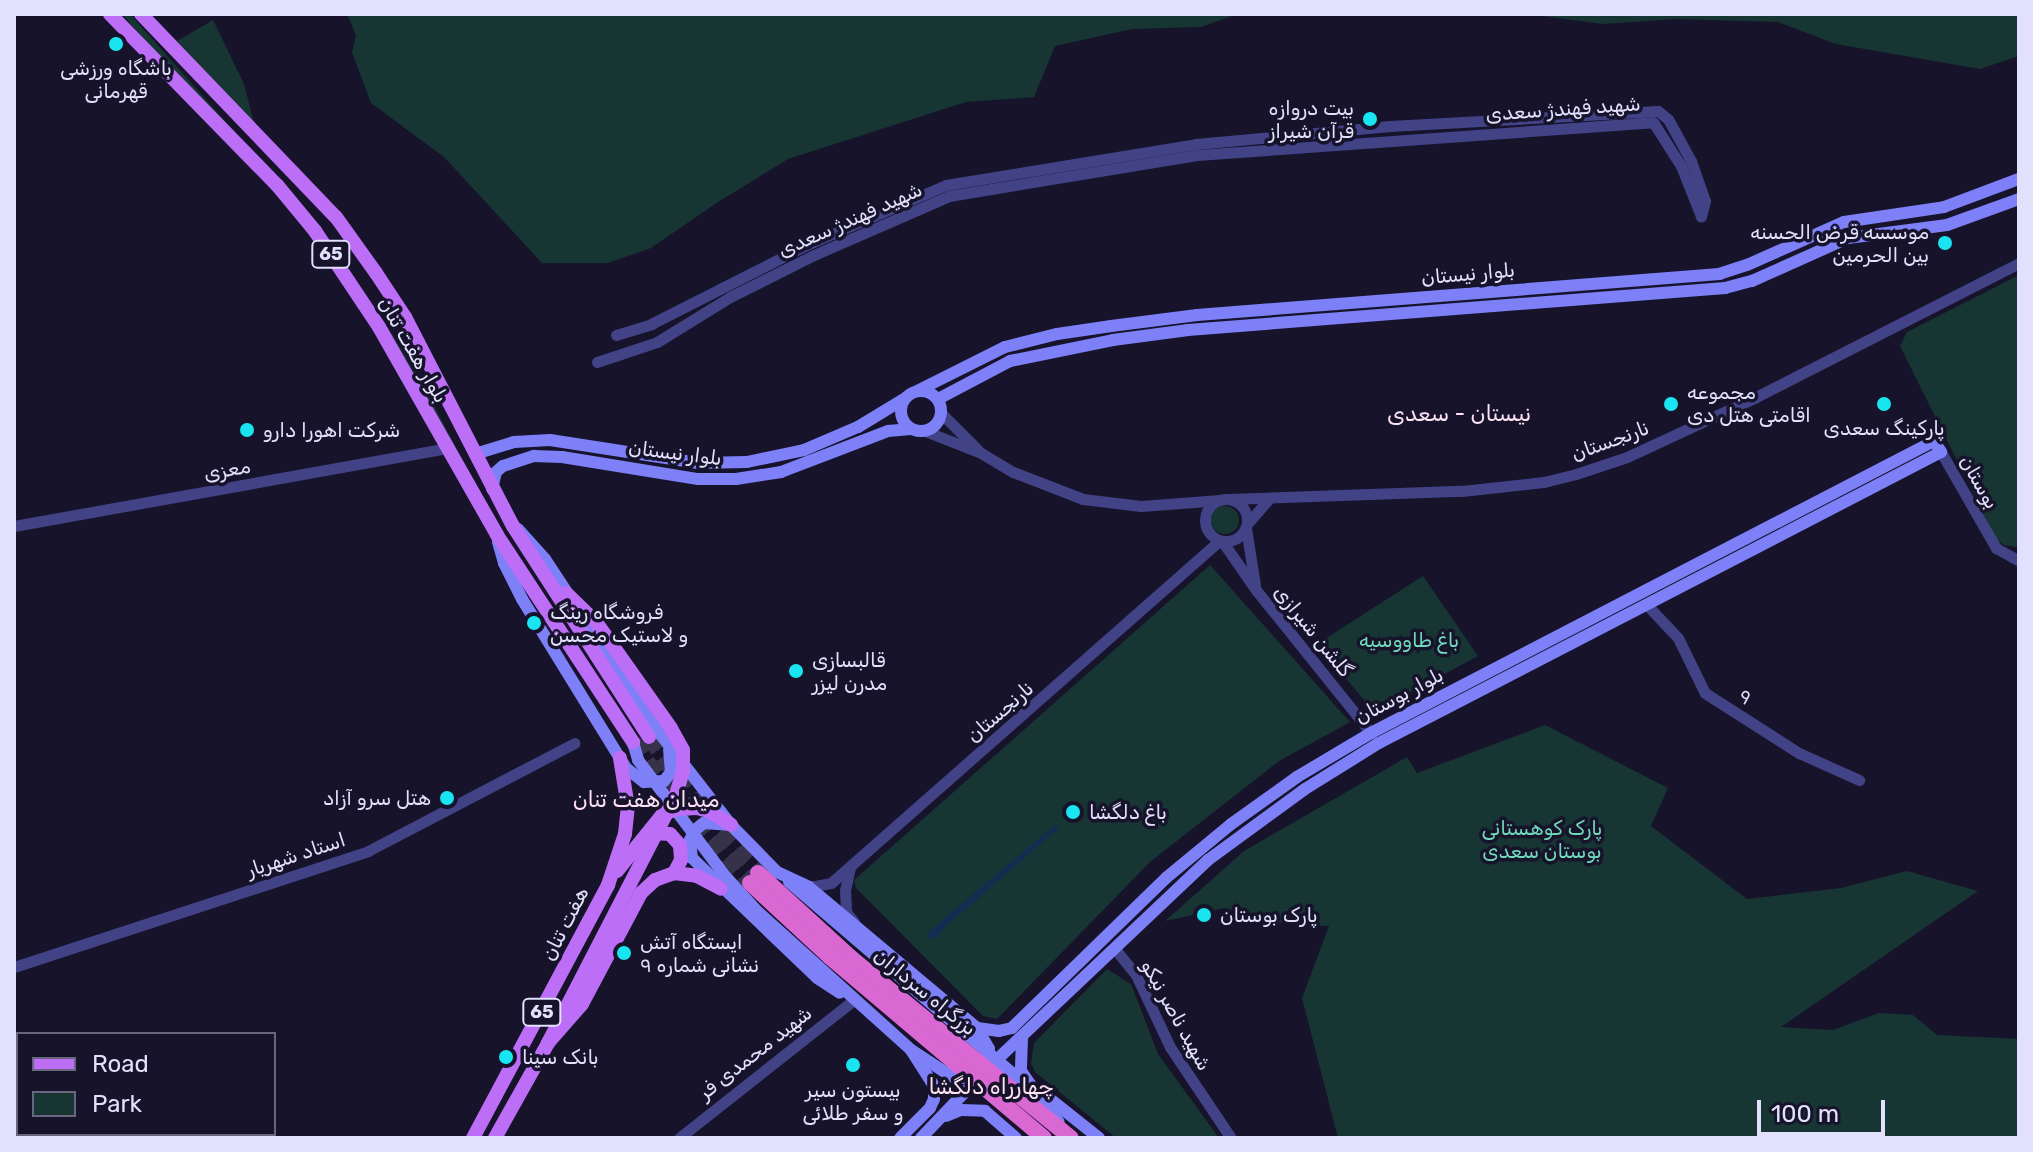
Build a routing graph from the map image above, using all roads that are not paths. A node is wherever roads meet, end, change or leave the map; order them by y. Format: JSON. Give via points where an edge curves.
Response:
{"nodes":[{"id":1,"x":110,"y":14,"type":"edge"},
{"id":2,"x":141,"y":14,"type":"edge"},
{"id":3,"x":2019,"y":179,"type":"edge"},
{"id":4,"x":2019,"y":199,"type":"edge"},
{"id":5,"x":2019,"y":263,"type":"edge"},
{"id":6,"x":616,"y":335,"type":"dead end"},
{"id":7,"x":597,"y":362,"type":"dead end"},
{"id":8,"x":917,"y":391,"type":"junction"},
{"id":9,"x":904,"y":399,"type":"junction"},
{"id":10,"x":938,"y":399,"type":"junction"},
{"id":11,"x":942,"y":414,"type":"junction"},
{"id":12,"x":911,"y":429,"type":"junction"},
{"id":13,"x":925,"y":431,"type":"junction"},
{"id":14,"x":498,"y":447,"type":"junction"},
{"id":15,"x":1938,"y":447,"type":"junction"},
{"id":16,"x":447,"y":448,"type":"junction"},
{"id":17,"x":981,"y":453,"type":"junction"},
{"id":18,"x":475,"y":454,"type":"junction"},
{"id":19,"x":503,"y":466,"type":"junction"},
{"id":20,"x":492,"y":489,"type":"junction"},
{"id":21,"x":1269,"y":499,"type":"junction"},
{"id":22,"x":1224,"y":500,"type":"junction"},
{"id":23,"x":1183,"y":502,"type":"junction"},
{"id":24,"x":1204,"y":518,"type":"junction"},
{"id":25,"x":14,"y":526,"type":"edge"},
{"id":26,"x":513,"y":526,"type":"junction"},
{"id":27,"x":1246,"y":526,"type":"junction"},
{"id":28,"x":1208,"y":532,"type":"junction"},
{"id":29,"x":497,"y":535,"type":"junction"},
{"id":30,"x":1221,"y":541,"type":"junction"},
{"id":31,"x":2019,"y":561,"type":"edge"},
{"id":32,"x":1191,"y":568,"type":"junction"},
{"id":33,"x":1256,"y":590,"type":"junction"},
{"id":34,"x":566,"y":593,"type":"joint"},
{"id":35,"x":1647,"y":605,"type":"junction"},
{"id":36,"x":1506,"y":669,"type":"junction"},
{"id":37,"x":660,"y":734,"type":"junction"},
{"id":38,"x":1375,"y":738,"type":"junction"},
{"id":39,"x":633,"y":742,"type":"joint"},
{"id":40,"x":575,"y":743,"type":"dead end"},
{"id":41,"x":620,"y":758,"type":"junction"},
{"id":42,"x":1859,"y":780,"type":"dead end"},
{"id":43,"x":731,"y":825,"type":"junction"},
{"id":44,"x":1234,"y":830,"type":"junction"},
{"id":45,"x":641,"y":838,"type":"junction"},
{"id":46,"x":850,"y":866,"type":"junction"},
{"id":47,"x":777,"y":872,"type":"junction"},
{"id":48,"x":674,"y":873,"type":"junction"},
{"id":49,"x":608,"y":885,"type":"junction"},
{"id":50,"x":809,"y":887,"type":"junction"},
{"id":51,"x":721,"y":889,"type":"junction"},
{"id":52,"x":856,"y":926,"type":"junction"},
{"id":53,"x":1115,"y":949,"type":"junction"},
{"id":54,"x":14,"y":967,"type":"edge"},
{"id":55,"x":855,"y":999,"type":"junction"},
{"id":56,"x":977,"y":1028,"type":"junction"},
{"id":57,"x":1022,"y":1038,"type":"junction"},
{"id":58,"x":548,"y":1043,"type":"junction"},
{"id":59,"x":911,"y":1050,"type":"junction"},
{"id":60,"x":988,"y":1068,"type":"junction"},
{"id":61,"x":1027,"y":1081,"type":"junction"},
{"id":62,"x":943,"y":1117,"type":"junction"},
{"id":63,"x":1003,"y":1126,"type":"junction"},
{"id":64,"x":473,"y":1138,"type":"edge"},
{"id":65,"x":495,"y":1138,"type":"edge"},
{"id":66,"x":679,"y":1138,"type":"edge"},
{"id":67,"x":900,"y":1138,"type":"edge"},
{"id":68,"x":921,"y":1138,"type":"edge"},
{"id":69,"x":1016,"y":1138,"type":"edge"},
{"id":70,"x":1044,"y":1138,"type":"edge"},
{"id":71,"x":1071,"y":1138,"type":"edge"},
{"id":72,"x":1099,"y":1138,"type":"edge"},
{"id":73,"x":1231,"y":1138,"type":"edge"}],
"edges":[{"from":1,"to":16,"type":"main road","name":"بلوار هفت تنان","number":"65","via":[[315,231],[379,327]]},
{"from":2,"to":18,"type":"main road","name":"بلوار هفت تنان","number":"65","via":[[336,217],[405,317]]},
{"from":3,"to":8,"type":"main road","name":"بلوار نیستان","via":[[1944,207],[1844,222],[1719,274],[1111,326],[1005,347]]},
{"from":4,"to":10,"type":"main road","name":"بلوار نیستان","via":[[1947,225],[1848,238],[1725,288],[1113,340],[1010,361]]},
{"from":5,"to":21,"type":"street","name":"نارنجستان","via":[[1756,397],[1627,457],[1576,474],[1462,491]]},
{"from":6,"to":7,"type":"street","name":"شهید فهندژ سعدی","via":[[651,324],[809,244],[946,185],[1269,136],[1658,111],[1691,161],[1705,201],[1701,216],[1658,126],[1644,121],[1254,149],[949,196],[730,297],[657,342]]},
{"from":8,"to":9,"type":"main road"},
{"from":8,"to":10,"type":"main road"},
{"from":9,"to":12,"type":"main road","via":[[901,412]]},
{"from":9,"to":14,"type":"main road","name":"بلوار نیستان","via":[[858,427],[804,450],[747,462],[698,463],[550,440]]},
{"from":10,"to":11,"type":"main road"},
{"from":11,"to":13,"type":"main road"},
{"from":11,"to":17,"type":"street"},
{"from":12,"to":13,"type":"main road"},
{"from":12,"to":19,"type":"main road","name":"بلوار نیستان","via":[[888,431],[781,472],[736,479],[687,477],[562,457],[534,456]]},
{"from":13,"to":17,"type":"street"},
{"from":14,"to":18,"type":"main road","name":"بلوار نیستان"},
{"from":14,"to":19,"type":"main road","via":[[488,460],[494,467]]},
{"from":15,"to":31,"type":"street","name":"بوستان","via":[[1996,548]]},
{"from":15,"to":35,"type":"main road","name":"بلوار بوستان"},
{"from":15,"to":36,"type":"main road","name":"بلوار بوستان"},
{"from":16,"to":25,"type":"street","name":"معزی"},
{"from":16,"to":29,"type":"main road","name":"بلوار هفت تنان","number":"65"},
{"from":17,"to":23,"type":"street","via":[[1013,472],[1083,499],[1128,506]]},
{"from":18,"to":20,"type":"main road","name":"بلوار هفت تنان","number":"65"},
{"from":19,"to":20,"type":"main road"},
{"from":20,"to":26,"type":"main road","name":"بلوار هفت تنان","number":"65"},
{"from":21,"to":22,"type":"street","name":"نارنجستان"},
{"from":21,"to":27,"type":"street"},
{"from":22,"to":23,"type":"street"},
{"from":22,"to":24,"type":"street","via":[[1209,507]]},
{"from":22,"to":27,"type":"street","via":[[1241,505]]},
{"from":23,"to":24,"type":"street"},
{"from":24,"to":28,"type":"street"},
{"from":26,"to":34,"type":"main road","number":"65","via":[[528,537]]},
{"from":26,"to":37,"type":"main road","name":"بلوار هفت تنان"},
{"from":27,"to":30,"type":"street","via":[[1237,539]]},
{"from":27,"to":33,"type":"street"},
{"from":28,"to":30,"type":"street"},
{"from":28,"to":32,"type":"street"},
{"from":29,"to":39,"type":"main road","name":"بلوار هفت تنان"},
{"from":29,"to":41,"type":"main road","number":"65","via":[[522,599]]},
{"from":30,"to":32,"type":"street","name":"نارنجستان"},
{"from":30,"to":33,"type":"street","name":"گلشن شیرازی"},
{"from":32,"to":46,"type":"street","name":"نارنجستان"},
{"from":33,"to":38,"type":"street","name":"گلشن شیرازی"},
{"from":34,"to":37,"type":"main road","number":"65","via":[[596,622]]},
{"from":35,"to":36,"type":"main road","name":"بلوار بوستان"},
{"from":35,"to":42,"type":"street","name":"۹","via":[[1678,638],[1705,693],[1799,753]]},
{"from":36,"to":38,"type":"main road","name":"بلوار بوستان"},
{"from":37,"to":41,"type":"main road","via":[[670,755],[671,772],[664,781],[634,777]]},
{"from":37,"to":43,"type":"main road"},
{"from":37,"to":58,"type":"main road","number":"65","via":[[683,750],[682,779]]},
{"from":38,"to":44,"type":"main road","name":"بلوار بوستان","via":[[1297,777]]},
{"from":39,"to":55,"type":"main road","via":[[638,760],[726,877]]},
{"from":40,"to":54,"type":"street","name":"استاد شهریار","via":[[368,851]]},
{"from":41,"to":49,"type":"main road","name":"هفت تنان","number":"65","via":[[627,820]]},
{"from":43,"to":45,"type":"main road","via":[[709,811],[687,808],[662,815]]},
{"from":43,"to":47,"type":"main road"},
{"from":43,"to":51,"type":"main road","via":[[704,823],[690,840],[692,858]]},
{"from":44,"to":53,"type":"main road","name":"بلوار بوستان"},
{"from":44,"to":56,"type":"main road","name":"بلوار بوستان","via":[[1155,889],[1012,1028]]},
{"from":45,"to":48,"type":"main road","via":[[655,831],[670,834],[680,845],[681,860]]},
{"from":45,"to":49,"type":"main road"},
{"from":46,"to":50,"type":"street","name":"نارنجستان","via":[[831,883]]},
{"from":46,"to":52,"type":"street","via":[[846,912]]},
{"from":47,"to":50,"type":"main road"},
{"from":47,"to":71,"type":"main road","via":[[1040,1097]]},
{"from":48,"to":51,"type":"main road","via":[[697,876]]},
{"from":48,"to":58,"type":"main road","via":[[641,893],[582,1004]]},
{"from":49,"to":64,"type":"main road","name":"هفت تنان","number":"65"},
{"from":50,"to":52,"type":"main road"},
{"from":51,"to":55,"type":"main road","via":[[817,978]]},
{"from":52,"to":56,"type":"main road"},
{"from":53,"to":57,"type":"main road","name":"بلوار بوستان"},
{"from":53,"to":73,"type":"street","name":"شهید ناصر نیکو","via":[[1136,975],[1170,1047]]},
{"from":55,"to":59,"type":"main road"},
{"from":55,"to":66,"type":"street","name":"شهید محمدی فر"},
{"from":56,"to":60,"type":"main road","via":[[989,1049]]},
{"from":57,"to":60,"type":"main road","name":"بلوار بوستان"},
{"from":57,"to":61,"type":"main road","via":[[1020,1059]]},
{"from":58,"to":65,"type":"main road","number":"65"},
{"from":59,"to":60,"type":"main road","via":[[954,1078]]},
{"from":59,"to":67,"type":"main road","via":[[934,1086],[930,1108]]},
{"from":60,"to":62,"type":"main road","name":"بلوار بوستان"},
{"from":61,"to":63,"type":"main road","via":[[1009,1080],[994,1092],[993,1109]]},
{"from":61,"to":72,"type":"main road"},
{"from":62,"to":63,"type":"main road","via":[[961,1110],[985,1111]]},
{"from":62,"to":68,"type":"main road"},
{"from":63,"to":69,"type":"main road"},
{"from":70,"to":71,"type":"highway","name":"بزرگراه سرداران","via":[[831,958],[754,878]]}]}
